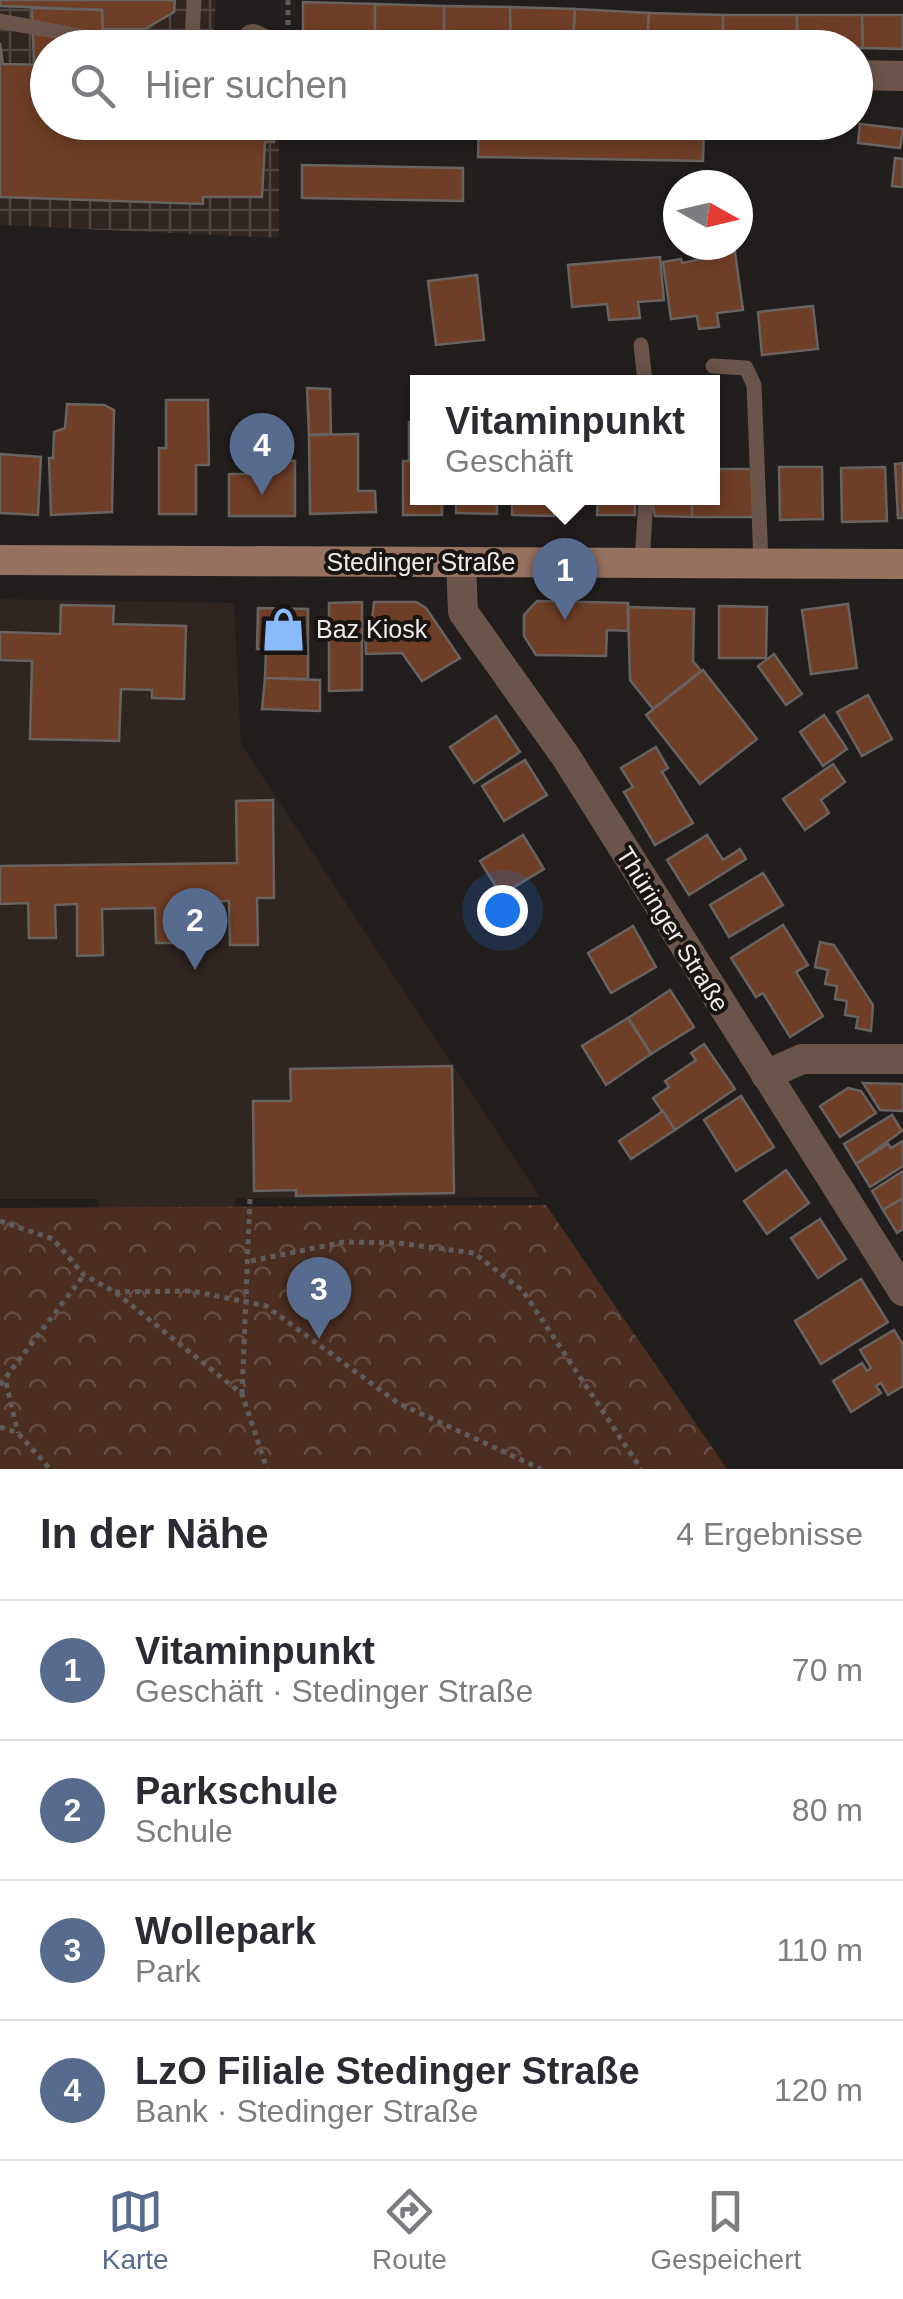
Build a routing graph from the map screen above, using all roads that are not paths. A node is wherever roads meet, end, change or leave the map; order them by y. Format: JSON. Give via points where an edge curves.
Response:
{"nodes":[{"id":1,"x":194,"y":0,"type":"edge"},
{"id":2,"x":0,"y":21,"type":"edge"},
{"id":3,"x":49,"y":30,"type":"edge"},
{"id":4,"x":192,"y":30,"type":"edge"},
{"id":5,"x":873,"y":75,"type":"edge"},
{"id":6,"x":903,"y":76,"type":"edge"},
{"id":7,"x":641,"y":345,"type":"dead end"},
{"id":8,"x":713,"y":366,"type":"dead end"},
{"id":9,"x":645,"y":375,"type":"edge"},
{"id":10,"x":646,"y":505,"type":"edge"},
{"id":11,"x":0,"y":560,"type":"edge"},
{"id":12,"x":461,"y":562,"type":"junction"},
{"id":13,"x":642,"y":563,"type":"junction"},
{"id":14,"x":761,"y":564,"type":"junction"},
{"id":15,"x":903,"y":564,"type":"edge"},
{"id":16,"x":903,"y":1059,"type":"edge"},
{"id":17,"x":766,"y":1075,"type":"junction"},
{"id":18,"x":903,"y":1292,"type":"edge"}],
"edges":[{"from":1,"to":4,"type":"lane"},
{"from":2,"to":3,"type":"lane"},
{"from":5,"to":6,"type":"street"},
{"from":7,"to":9,"type":"lane"},
{"from":8,"to":14,"type":"lane","via":[[746,368],[754,385]]},
{"from":10,"to":13,"type":"lane"},
{"from":11,"to":12,"type":"main road","name":"Stedinger Straße"},
{"from":12,"to":13,"type":"main road","name":"Stedinger Straße"},
{"from":12,"to":17,"type":"street","name":"Thüringer Straße","via":[[463,612],[566,757]]},
{"from":13,"to":14,"type":"main road","name":"Stedinger Straße"},
{"from":14,"to":15,"type":"main road","name":"Stedinger Straße"},
{"from":16,"to":17,"type":"street","via":[[802,1059]]},
{"from":17,"to":18,"type":"street","name":"Thüringer Straße"}]}
